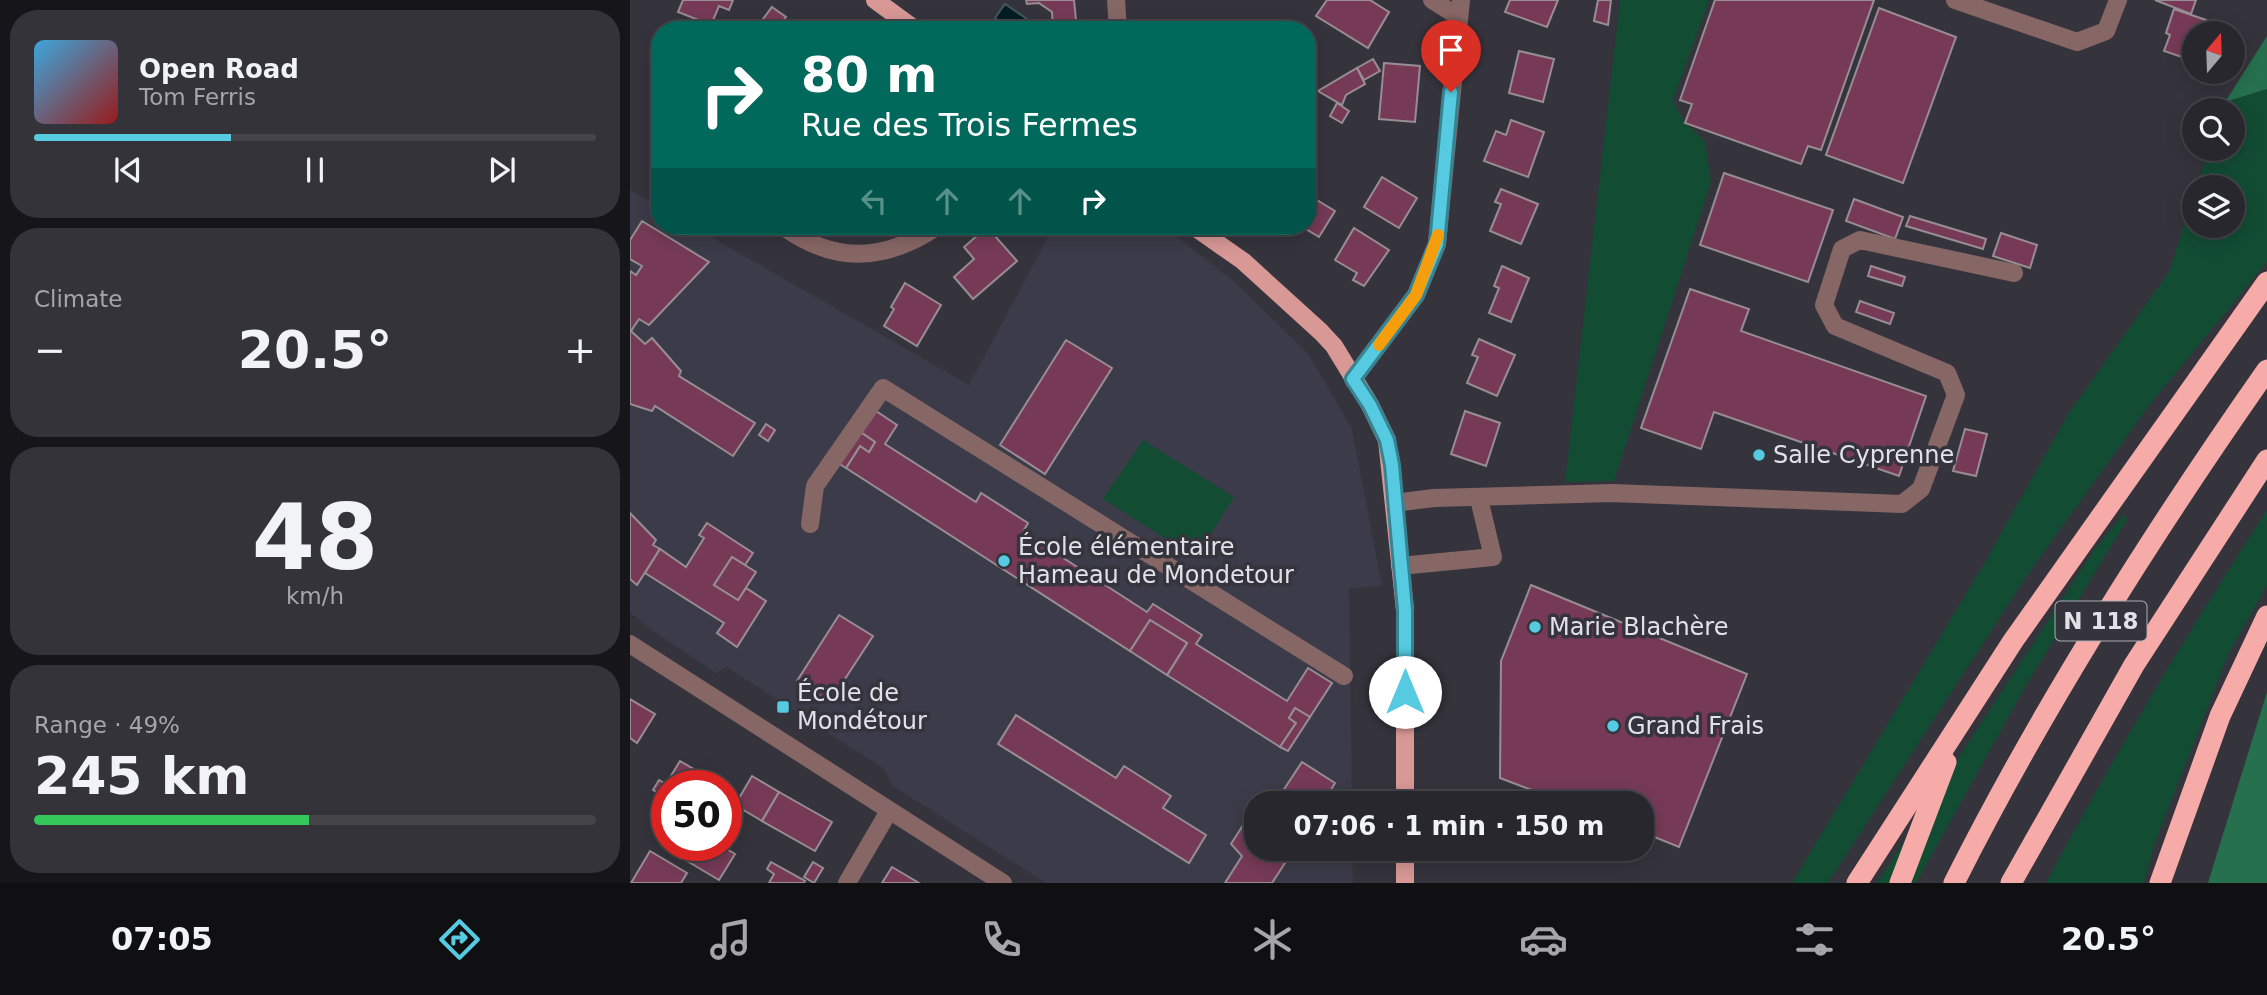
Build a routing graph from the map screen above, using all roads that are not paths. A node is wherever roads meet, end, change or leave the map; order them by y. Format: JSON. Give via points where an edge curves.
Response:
{"nodes":[{"id":1,"x":875,"y":0,"type":"edge"},
{"id":2,"x":1116,"y":0,"type":"edge"},
{"id":3,"x":1432,"y":0,"type":"edge"},
{"id":4,"x":1955,"y":0,"type":"edge"},
{"id":5,"x":2118,"y":0,"type":"edge"},
{"id":6,"x":1460,"y":8,"type":"edge"},
{"id":7,"x":904,"y":21,"type":"edge"},
{"id":8,"x":1117,"y":21,"type":"edge"},
{"id":9,"x":794,"y":235,"type":"edge"},
{"id":10,"x":924,"y":235,"type":"edge"},
{"id":11,"x":1206,"y":235,"type":"edge"},
{"id":12,"x":2014,"y":273,"type":"dead end"},
{"id":13,"x":2267,"y":282,"type":"edge"},
{"id":14,"x":2267,"y":370,"type":"edge"},
{"id":15,"x":1353,"y":379,"type":"junction"},
{"id":16,"x":2267,"y":460,"type":"edge"},
{"id":17,"x":1479,"y":499,"type":"junction"},
{"id":18,"x":1394,"y":503,"type":"junction"},
{"id":19,"x":810,"y":524,"type":"dead end"},
{"id":20,"x":1400,"y":566,"type":"junction"},
{"id":21,"x":2267,"y":616,"type":"edge"},
{"id":22,"x":630,"y":645,"type":"edge"},
{"id":23,"x":1343,"y":676,"type":"dead end"},
{"id":24,"x":1960,"y":724,"type":"junction"},
{"id":25,"x":1405,"y":791,"type":"edge"},
{"id":26,"x":890,"y":811,"type":"junction"},
{"id":27,"x":1405,"y":861,"type":"edge"},
{"id":28,"x":847,"y":883,"type":"edge"},
{"id":29,"x":1003,"y":883,"type":"edge"},
{"id":30,"x":1405,"y":883,"type":"edge"},
{"id":31,"x":1857,"y":883,"type":"edge"},
{"id":32,"x":1900,"y":883,"type":"edge"},
{"id":33,"x":1954,"y":883,"type":"edge"},
{"id":34,"x":2011,"y":883,"type":"edge"},
{"id":35,"x":2160,"y":883,"type":"edge"}],
"edges":[{"from":1,"to":7,"type":"main road"},
{"from":2,"to":8,"type":"street"},
{"from":3,"to":6,"type":"street"},
{"from":4,"to":5,"type":"street","via":[[2077,42],[2106,31]]},
{"from":6,"to":15,"type":"street","via":[[1437,244],[1416,295]]},
{"from":9,"to":10,"type":"street","via":[[807,244],[841,253],[884,251]]},
{"from":11,"to":15,"type":"main road","via":[[1243,261],[1321,332]]},
{"from":12,"to":17,"type":"street","via":[[1860,240],[1842,249],[1824,305],[1835,326],[1947,373],[1956,395],[1921,488],[1902,504],[1612,493]]},
{"from":13,"to":24,"type":"highway","via":[[2012,641]]},
{"from":14,"to":33,"type":"highway","number":"N 118","via":[[2115,597]]},
{"from":15,"to":18,"type":"main road","via":[[1387,440]]},
{"from":16,"to":34,"type":"highway","number":"N 118","via":[[2134,665]]},
{"from":17,"to":18,"type":"street"},
{"from":17,"to":20,"type":"street","via":[[1493,557]]},
{"from":18,"to":20,"type":"main road"},
{"from":19,"to":23,"type":"street","via":[[815,486],[883,388]]},
{"from":20,"to":25,"type":"main road","via":[[1405,610]]},
{"from":21,"to":35,"type":"highway","via":[[2220,716]]},
{"from":22,"to":26,"type":"street"},
{"from":24,"to":31,"type":"highway"},
{"from":24,"to":32,"type":"highway"},
{"from":26,"to":28,"type":"street"},
{"from":26,"to":29,"type":"street"},
{"from":27,"to":30,"type":"main road"}]}
